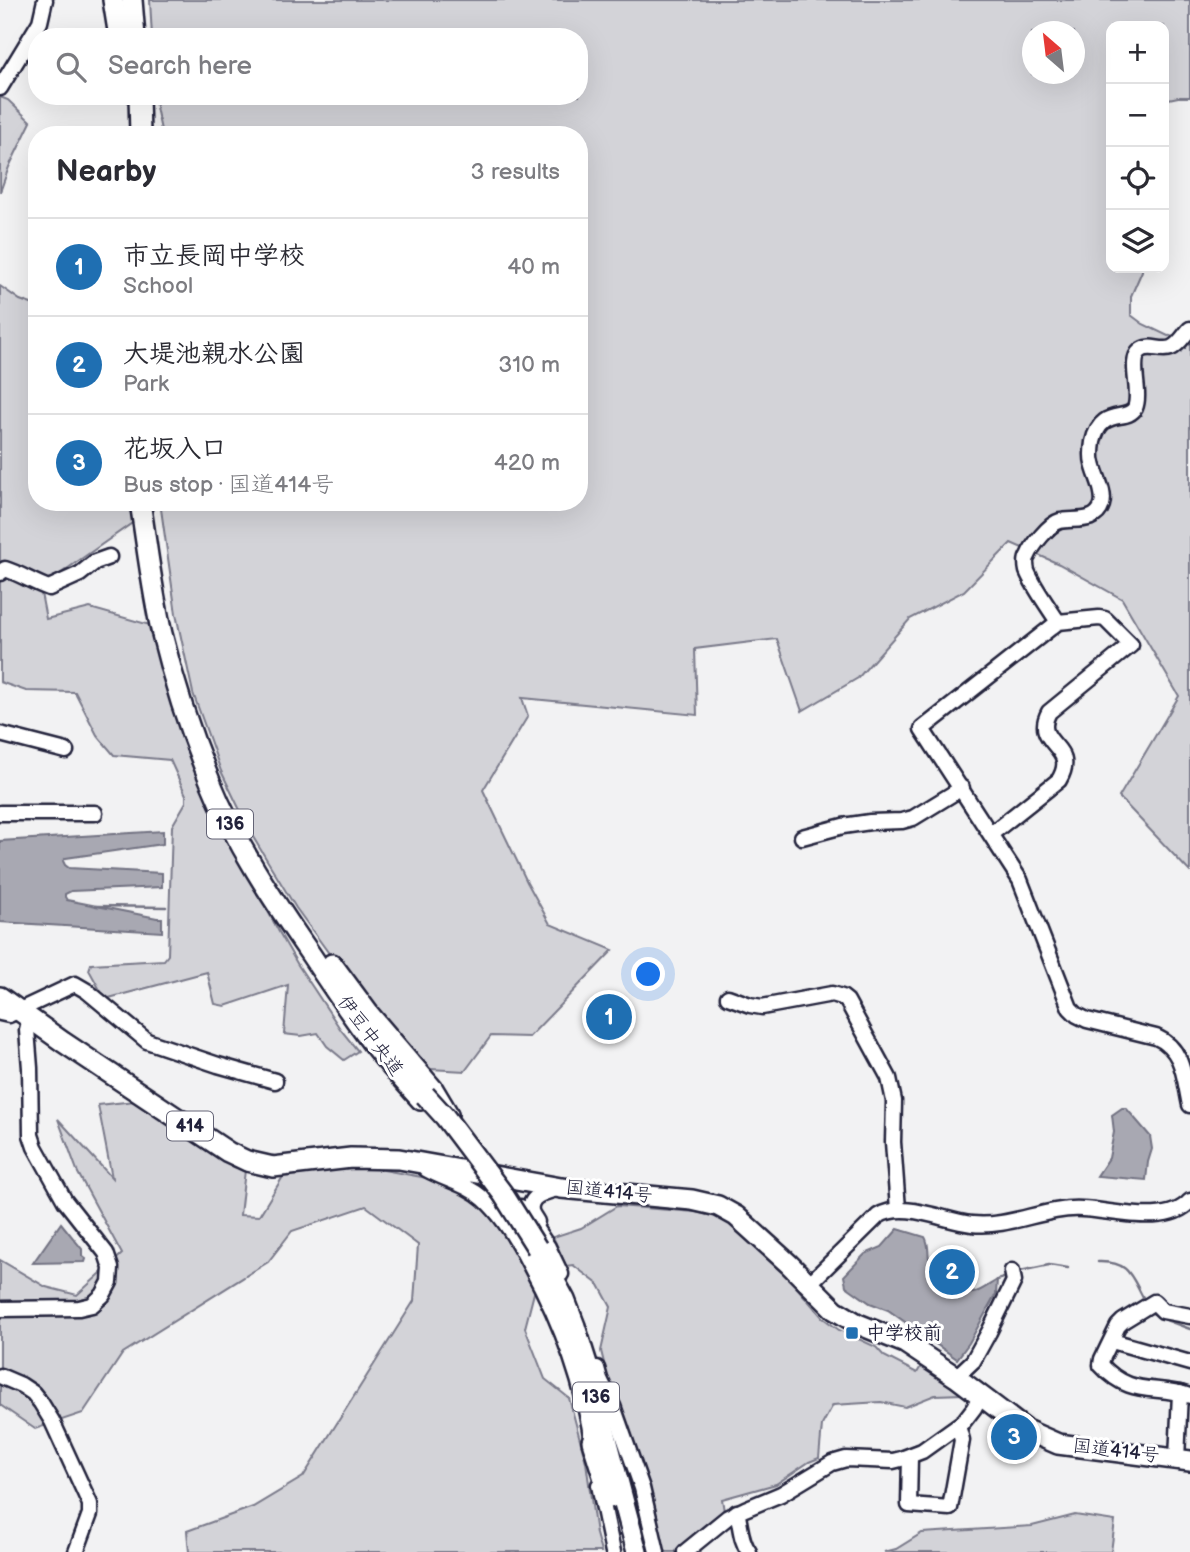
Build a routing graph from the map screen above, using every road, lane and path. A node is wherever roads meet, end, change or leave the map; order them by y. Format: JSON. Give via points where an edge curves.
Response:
{"nodes":[{"id":1,"x":45,"y":0,"type":"edge"},
{"id":2,"x":113,"y":0,"type":"edge"},
{"id":3,"x":130,"y":0,"type":"edge"},
{"id":4,"x":139,"y":0,"type":"edge"},
{"id":5,"x":36,"y":28,"type":"edge"},
{"id":6,"x":118,"y":28,"type":"edge"},
{"id":7,"x":133,"y":28,"type":"edge"},
{"id":8,"x":135,"y":28,"type":"edge"},
{"id":9,"x":28,"y":42,"type":"edge"},
{"id":10,"x":0,"y":88,"type":"edge"},
{"id":11,"x":136,"y":105,"type":"edge"},
{"id":12,"x":138,"y":105,"type":"edge"},
{"id":13,"x":132,"y":126,"type":"edge"},
{"id":14,"x":139,"y":126,"type":"edge"},
{"id":15,"x":1190,"y":329,"type":"edge"},
{"id":16,"x":141,"y":511,"type":"edge"},
{"id":17,"x":147,"y":511,"type":"edge"},
{"id":18,"x":109,"y":557,"type":"dead end"},
{"id":19,"x":0,"y":573,"type":"edge"},
{"id":20,"x":1058,"y":622,"type":"junction"},
{"id":21,"x":0,"y":734,"type":"edge"},
{"id":22,"x":66,"y":751,"type":"dead end"},
{"id":23,"x":962,"y":788,"type":"junction"},
{"id":24,"x":0,"y":813,"type":"edge"},
{"id":25,"x":95,"y":813,"type":"dead end"},
{"id":26,"x":991,"y":834,"type":"junction"},
{"id":27,"x":802,"y":836,"type":"dead end"},
{"id":28,"x":281,"y":905,"type":"junction"},
{"id":29,"x":0,"y":997,"type":"edge"},
{"id":30,"x":728,"y":997,"type":"dead end"},
{"id":31,"x":16,"y":1014,"type":"edge"},
{"id":32,"x":275,"y":1081,"type":"dead end"},
{"id":33,"x":1190,"y":1105,"type":"edge"},
{"id":34,"x":461,"y":1149,"type":"junction"},
{"id":35,"x":410,"y":1161,"type":"junction"},
{"id":36,"x":439,"y":1166,"type":"junction"},
{"id":37,"x":488,"y":1176,"type":"junction"},
{"id":38,"x":561,"y":1188,"type":"junction"},
{"id":39,"x":1190,"y":1201,"type":"edge"},
{"id":40,"x":898,"y":1209,"type":"junction"},
{"id":41,"x":535,"y":1249,"type":"junction"},
{"id":42,"x":1012,"y":1270,"type":"dead end"},
{"id":43,"x":809,"y":1284,"type":"junction"},
{"id":44,"x":0,"y":1308,"type":"edge"},
{"id":45,"x":1190,"y":1316,"type":"edge"},
{"id":46,"x":1112,"y":1341,"type":"junction"},
{"id":47,"x":1190,"y":1363,"type":"edge"},
{"id":48,"x":0,"y":1376,"type":"edge"},
{"id":49,"x":956,"y":1377,"type":"junction"},
{"id":50,"x":600,"y":1379,"type":"junction"},
{"id":51,"x":1185,"y":1394,"type":"edge"},
{"id":52,"x":980,"y":1396,"type":"junction"},
{"id":53,"x":958,"y":1426,"type":"junction"},
{"id":54,"x":592,"y":1441,"type":"junction"},
{"id":55,"x":910,"y":1456,"type":"junction"},
{"id":56,"x":1183,"y":1460,"type":"edge"},
{"id":57,"x":626,"y":1512,"type":"junction"},
{"id":58,"x":737,"y":1513,"type":"junction"},
{"id":59,"x":76,"y":1552,"type":"edge"},
{"id":60,"x":613,"y":1552,"type":"edge"},
{"id":61,"x":633,"y":1552,"type":"edge"},
{"id":62,"x":657,"y":1552,"type":"edge"},
{"id":63,"x":685,"y":1552,"type":"edge"},
{"id":64,"x":749,"y":1552,"type":"edge"}],
"edges":[{"from":1,"to":5,"type":"street"},
{"from":2,"to":6,"type":"highway"},
{"from":3,"to":7,"type":"highway"},
{"from":4,"to":8,"type":"highway"},
{"from":9,"to":10,"type":"street"},
{"from":11,"to":13,"type":"highway"},
{"from":12,"to":14,"type":"highway"},
{"from":15,"to":20,"type":"street","via":[[1173,348],[1141,350],[1135,359],[1134,409],[1128,415],[1110,417],[1098,430],[1092,461],[1103,499],[1100,509],[1092,517],[1053,524],[1027,556],[1028,573]]},
{"from":16,"to":28,"type":"highway","name":"伊豆中央道","number":"136","via":[[162,633],[189,722],[235,835]]},
{"from":17,"to":28,"type":"highway","name":"伊豆中央道","number":"136","via":[[167,634],[202,745],[240,833]]},
{"from":18,"to":19,"type":"street","via":[[49,588],[5,569]]},
{"from":20,"to":23,"type":"street","via":[[922,729]]},
{"from":20,"to":26,"type":"street","via":[[1105,619],[1131,645],[1049,712],[1044,731],[1062,753],[1063,774]]},
{"from":21,"to":22,"type":"street"},
{"from":23,"to":26,"type":"street"},
{"from":23,"to":27,"type":"street","via":[[913,818]]},
{"from":24,"to":25,"type":"street"},
{"from":26,"to":33,"type":"street","via":[[1020,880],[1070,1008],[1087,1020],[1165,1040],[1180,1059]]},
{"from":28,"to":34,"type":"highway","via":[[289,931],[355,1034]]},
{"from":28,"to":37,"type":"highway","via":[[433,1089]]},
{"from":28,"to":41,"type":"highway","name":"伊豆中央道","number":"136","bridge":true,"via":[[377,1042],[445,1117],[503,1194]]},
{"from":29,"to":31,"type":"highway","name":"国道414号","number":"414"},
{"from":30,"to":40,"type":"street","via":[[762,1007],[832,995],[847,1001],[893,1091]]},
{"from":31,"to":32,"type":"street","via":[[75,984],[147,1041]]},
{"from":31,"to":35,"type":"highway","name":"国道414号","number":"414","via":[[247,1161],[273,1167],[351,1158]]},
{"from":31,"to":44,"type":"street","via":[[27,1030],[35,1147],[65,1201],[106,1253],[111,1268],[110,1282],[92,1305]]},
{"from":34,"to":36,"type":"highway"},
{"from":34,"to":37,"type":"highway"},
{"from":35,"to":36,"type":"highway","name":"国道414号","number":"414"},
{"from":35,"to":41,"type":"street","via":[[484,1199]]},
{"from":36,"to":37,"type":"highway","name":"国道414号","number":"414"},
{"from":37,"to":38,"type":"highway","name":"国道414号","number":"414"},
{"from":37,"to":41,"type":"street","via":[[516,1233]]},
{"from":37,"to":41,"type":"street","via":[[519,1204]]},
{"from":38,"to":41,"type":"street","via":[[541,1194],[531,1207]]},
{"from":38,"to":43,"type":"highway","name":"国道414号","number":"414","via":[[718,1206],[736,1216]]},
{"from":39,"to":40,"type":"street","via":[[1171,1213],[1156,1215],[1063,1209],[996,1224],[971,1224]]},
{"from":40,"to":43,"type":"street","via":[[878,1216]]},
{"from":41,"to":50,"type":"street","via":[[578,1309]]},
{"from":41,"to":54,"type":"street","via":[[545,1292],[573,1362]]},
{"from":41,"to":57,"type":"highway","name":"伊豆中央道","number":"136","via":[[575,1326]]},
{"from":41,"to":61,"type":"highway","name":"伊豆中央道","number":"136","via":[[580,1357]]},
{"from":42,"to":49,"type":"street","via":[[1014,1281],[989,1332],[973,1361]]},
{"from":43,"to":49,"type":"highway","name":"国道414号","number":"414","via":[[835,1310],[905,1343]]},
{"from":45,"to":46,"type":"street","via":[[1147,1306],[1123,1321]]},
{"from":46,"to":47,"type":"street"},
{"from":46,"to":51,"type":"street","via":[[1101,1365],[1112,1374],[1136,1388]]},
{"from":48,"to":59,"type":"street","via":[[22,1385],[41,1403],[90,1504]]},
{"from":49,"to":52,"type":"highway","name":"国道414号","number":"414"},
{"from":50,"to":57,"type":"highway"},
{"from":50,"to":62,"type":"street","via":[[642,1488]]},
{"from":51,"to":56,"type":"street"},
{"from":52,"to":53,"type":"street"},
{"from":52,"to":56,"type":"highway","name":"国道414号","number":"414","via":[[1026,1430],[1058,1444]]},
{"from":53,"to":55,"type":"street"},
{"from":53,"to":55,"type":"street","via":[[962,1440],[950,1508],[909,1505]]},
{"from":54,"to":60,"type":"street"},
{"from":54,"to":61,"type":"highway"},
{"from":55,"to":58,"type":"street","via":[[893,1461],[838,1461]]},
{"from":57,"to":61,"type":"highway","name":"伊豆中央道","number":"136"},
{"from":58,"to":63,"type":"street"},
{"from":58,"to":64,"type":"street"}]}
